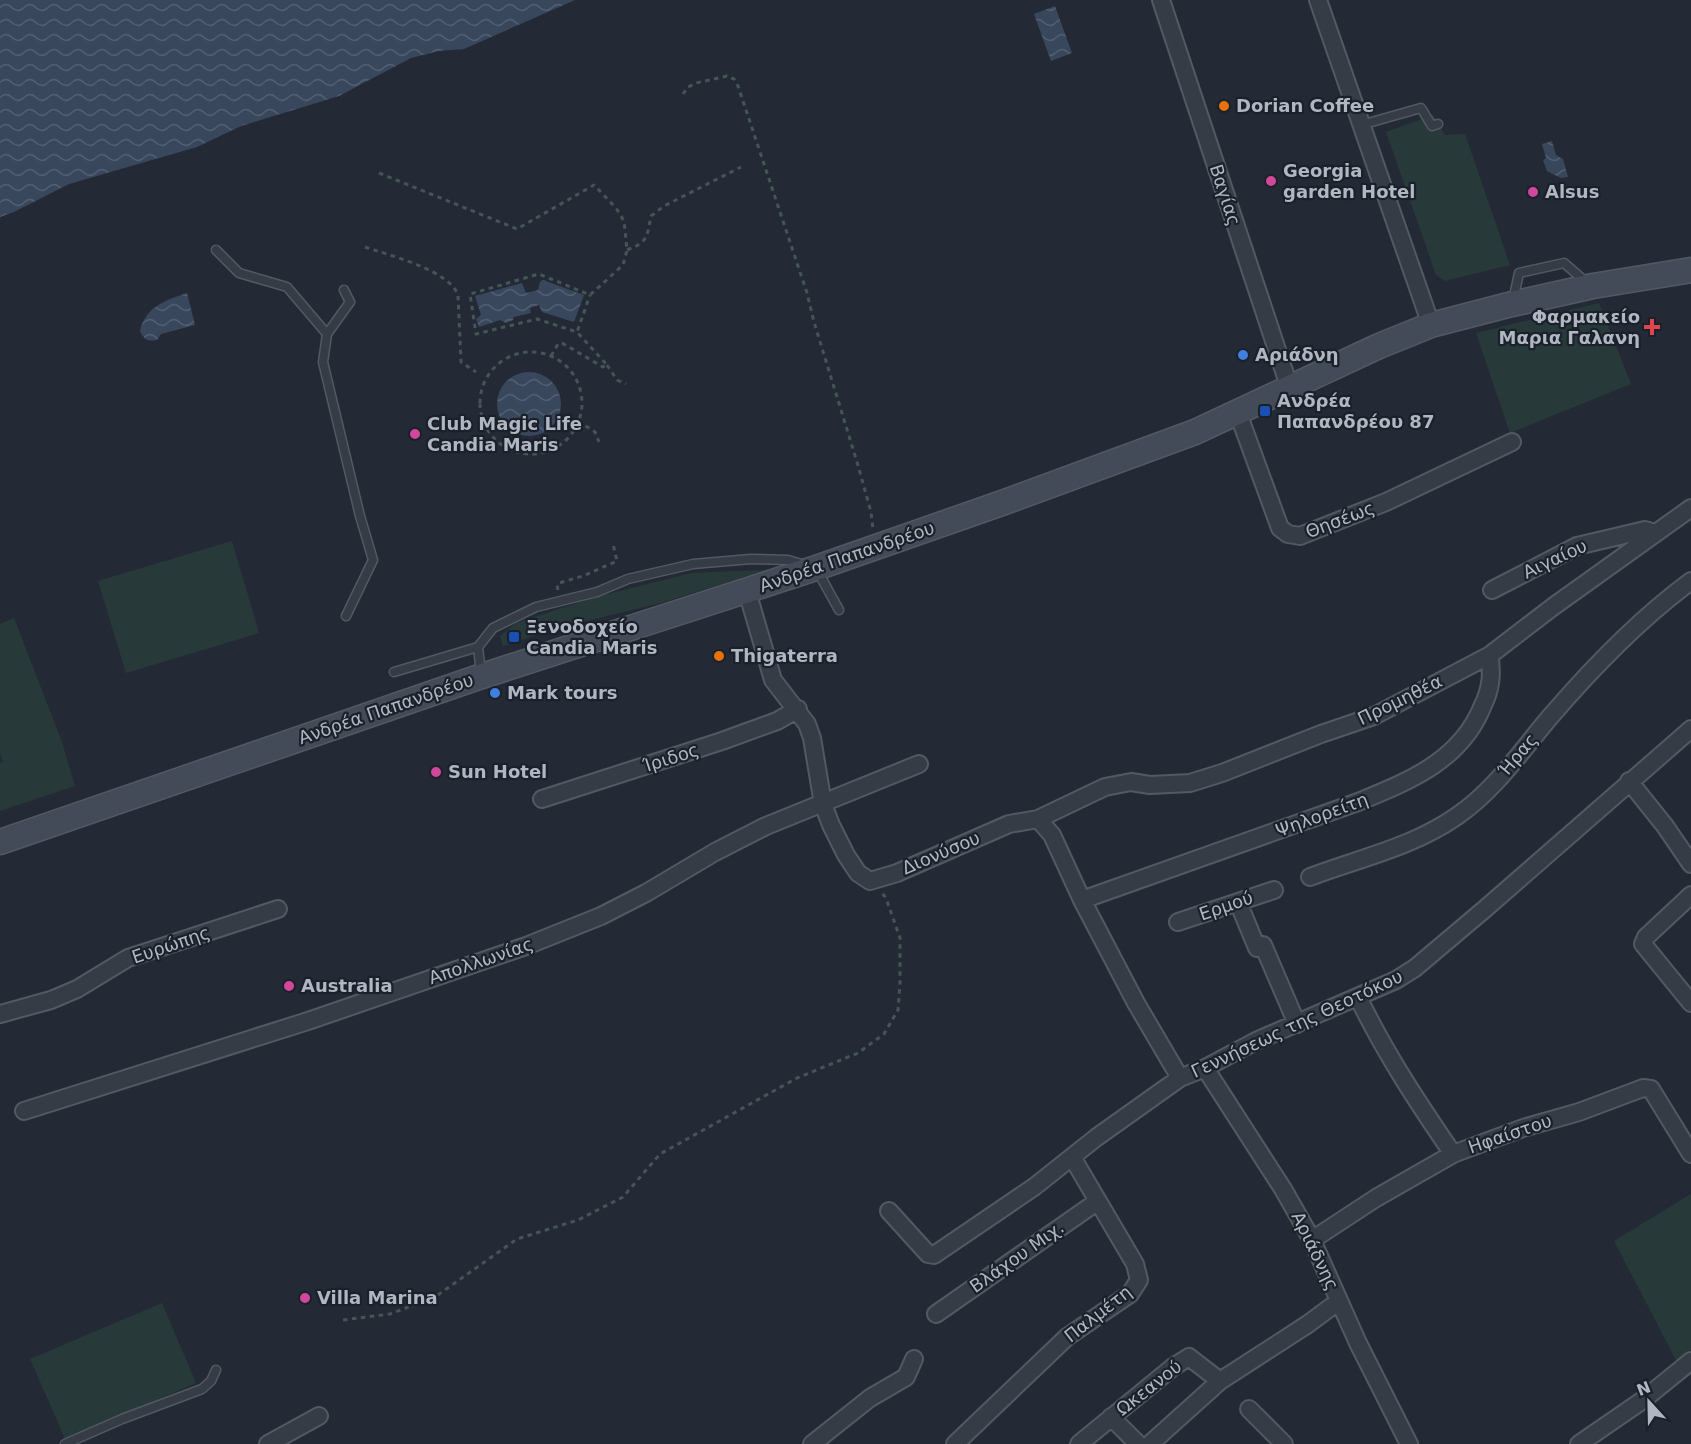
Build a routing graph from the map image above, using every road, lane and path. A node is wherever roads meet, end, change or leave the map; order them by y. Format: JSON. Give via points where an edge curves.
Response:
{"nodes":[{"id":1,"x":1161,"y":0,"type":"edge"},
{"id":2,"x":1318,"y":0,"type":"edge"},
{"id":3,"x":683,"y":94,"type":"dead end"},
{"id":4,"x":1438,"y":124,"type":"dead end"},
{"id":5,"x":1361,"y":125,"type":"junction"},
{"id":6,"x":741,"y":167,"type":"dead end"},
{"id":7,"x":379,"y":173,"type":"dead end"},
{"id":8,"x":365,"y":247,"type":"dead end"},
{"id":9,"x":216,"y":250,"type":"dead end"},
{"id":10,"x":627,"y":250,"type":"junction"},
{"id":11,"x":1691,"y":270,"type":"edge"},
{"id":12,"x":344,"y":290,"type":"dead end"},
{"id":13,"x":590,"y":295,"type":"junction"},
{"id":14,"x":1431,"y":326,"type":"junction"},
{"id":15,"x":577,"y":332,"type":"junction"},
{"id":16,"x":327,"y":334,"type":"junction"},
{"id":17,"x":551,"y":356,"type":"junction"},
{"id":18,"x":607,"y":365,"type":"junction"},
{"id":19,"x":476,"y":372,"type":"dead end"},
{"id":20,"x":626,"y":384,"type":"dead end"},
{"id":21,"x":1290,"y":389,"type":"junction"},
{"id":22,"x":1238,"y":413,"type":"junction"},
{"id":23,"x":578,"y":421,"type":"junction"},
{"id":24,"x":599,"y":441,"type":"dead end"},
{"id":25,"x":1512,"y":442,"type":"dead end"},
{"id":26,"x":1691,"y":508,"type":"edge"},
{"id":27,"x":873,"y":529,"type":"dead end"},
{"id":28,"x":1655,"y":533,"type":"junction"},
{"id":29,"x":613,"y":544,"type":"dead end"},
{"id":30,"x":816,"y":568,"type":"junction"},
{"id":31,"x":1691,"y":581,"type":"edge"},
{"id":32,"x":564,"y":591,"type":"dead end"},
{"id":33,"x":747,"y":591,"type":"junction"},
{"id":34,"x":1492,"y":591,"type":"dead end"},
{"id":35,"x":839,"y":610,"type":"dead end"},
{"id":36,"x":346,"y":616,"type":"dead end"},
{"id":37,"x":478,"y":647,"type":"junction"},
{"id":38,"x":1491,"y":655,"type":"junction"},
{"id":39,"x":394,"y":672,"type":"dead end"},
{"id":40,"x":482,"y":676,"type":"junction"},
{"id":41,"x":798,"y":710,"type":"junction"},
{"id":42,"x":1691,"y":729,"type":"edge"},
{"id":43,"x":919,"y":764,"type":"dead end"},
{"id":44,"x":1629,"y":781,"type":"junction"},
{"id":45,"x":542,"y":799,"type":"dead end"},
{"id":46,"x":823,"y":804,"type":"junction"},
{"id":47,"x":1038,"y":819,"type":"junction"},
{"id":48,"x":0,"y":842,"type":"edge"},
{"id":49,"x":1691,"y":864,"type":"edge"},
{"id":50,"x":1310,"y":877,"type":"dead end"},
{"id":51,"x":870,"y":881,"type":"junction"},
{"id":52,"x":1274,"y":890,"type":"dead end"},
{"id":53,"x":1691,"y":895,"type":"edge"},
{"id":54,"x":1082,"y":900,"type":"junction"},
{"id":55,"x":1238,"y":902,"type":"junction"},
{"id":56,"x":278,"y":909,"type":"dead end"},
{"id":57,"x":1178,"y":922,"type":"dead end"},
{"id":58,"x":1358,"y":998,"type":"junction"},
{"id":59,"x":1691,"y":1003,"type":"edge"},
{"id":60,"x":0,"y":1014,"type":"edge"},
{"id":61,"x":1297,"y":1024,"type":"junction"},
{"id":62,"x":1205,"y":1068,"type":"junction"},
{"id":63,"x":1180,"y":1078,"type":"junction"},
{"id":64,"x":24,"y":1112,"type":"dead end"},
{"id":65,"x":1453,"y":1154,"type":"junction"},
{"id":66,"x":1691,"y":1154,"type":"edge"},
{"id":67,"x":1072,"y":1157,"type":"junction"},
{"id":68,"x":1098,"y":1201,"type":"junction"},
{"id":69,"x":889,"y":1211,"type":"dead end"},
{"id":70,"x":1312,"y":1240,"type":"junction"},
{"id":71,"x":1339,"y":1301,"type":"junction"},
{"id":72,"x":936,"y":1314,"type":"dead end"},
{"id":73,"x":343,"y":1320,"type":"dead end"},
{"id":74,"x":914,"y":1359,"type":"dead end"},
{"id":75,"x":1691,"y":1361,"type":"edge"},
{"id":76,"x":216,"y":1370,"type":"dead end"},
{"id":77,"x":1220,"y":1381,"type":"junction"},
{"id":78,"x":1249,"y":1410,"type":"dead end"},
{"id":79,"x":319,"y":1416,"type":"dead end"},
{"id":80,"x":1111,"y":1417,"type":"junction"},
{"id":81,"x":65,"y":1444,"type":"edge"},
{"id":82,"x":268,"y":1444,"type":"edge"},
{"id":83,"x":812,"y":1444,"type":"edge"},
{"id":84,"x":955,"y":1444,"type":"edge"},
{"id":85,"x":1079,"y":1444,"type":"edge"},
{"id":86,"x":1138,"y":1444,"type":"edge"},
{"id":87,"x":1150,"y":1444,"type":"edge"},
{"id":88,"x":1284,"y":1444,"type":"edge"},
{"id":89,"x":1409,"y":1444,"type":"edge"},
{"id":90,"x":1579,"y":1444,"type":"edge"}],
"edges":[{"from":1,"to":21,"type":"street","name":"Βαγίας"},
{"from":2,"to":5,"type":"street"},
{"from":3,"to":27,"type":"path","via":[[696,83],[727,76],[738,86],[807,293]]},
{"from":4,"to":5,"type":"lane","via":[[1432,126],[1421,108]]},
{"from":5,"to":14,"type":"street"},
{"from":6,"to":10,"type":"path","via":[[664,206],[651,216],[647,238]]},
{"from":7,"to":10,"type":"path","via":[[517,229],[594,185],[624,221]]},
{"from":8,"to":19,"type":"path","via":[[425,269],[456,289],[461,362]]},
{"from":9,"to":16,"type":"lane","via":[[239,273],[287,287]]},
{"from":10,"to":13,"type":"path","via":[[623,265]]},
{"from":11,"to":14,"type":"main road","name":"Ανδρέα Παπανδρέου","via":[[1593,286]]},
{"from":12,"to":16,"type":"lane","via":[[350,302]]},
{"from":13,"to":15,"type":"path"},
{"from":13,"to":15,"type":"path","via":[[538,274],[470,294],[476,334],[537,319]]},
{"from":14,"to":21,"type":"main road","name":"Ανδρέα Παπανδρέου"},
{"from":15,"to":18,"type":"path"},
{"from":16,"to":36,"type":"lane","via":[[323,363],[373,560]]},
{"from":17,"to":18,"type":"path","via":[[562,343],[603,367]]},
{"from":17,"to":23,"type":"path","via":[[570,369],[579,384],[582,400]]},
{"from":17,"to":23,"type":"path","via":[[524,352],[494,367],[479,397],[486,430],[512,452],[529,455],[546,453],[561,445]]},
{"from":18,"to":20,"type":"path","via":[[617,380]]},
{"from":21,"to":22,"type":"main road","name":"Ανδρέα Παπανδρέου"},
{"from":22,"to":25,"type":"street","name":"Θησέως","via":[[1280,528],[1300,536],[1386,502]]},
{"from":22,"to":30,"type":"main road","name":"Ανδρέα Παπανδρέου","via":[[1002,503]]},
{"from":23,"to":24,"type":"path","via":[[596,432]]},
{"from":26,"to":28,"type":"street","name":"Προμηθέα"},
{"from":28,"to":34,"type":"street","name":"Αιγαίου","via":[[1637,532],[1577,546]]},
{"from":28,"to":38,"type":"street","name":"Προμηθέα"},
{"from":29,"to":32,"type":"path","via":[[617,561],[559,583],[557,588]]},
{"from":30,"to":33,"type":"main road","name":"Ανδρέα Παπανδρέου"},
{"from":30,"to":35,"type":"lane"},
{"from":30,"to":37,"type":"lane","via":[[788,560],[751,559],[693,564],[628,579],[597,592],[536,607],[493,628]]},
{"from":31,"to":50,"type":"street","name":"Ήρας","via":[[1625,636],[1512,765],[1458,816],[1412,842]]},
{"from":33,"to":40,"type":"main road","name":"Ανδρέα Παπανδρέου"},
{"from":33,"to":41,"type":"street","via":[[773,680]]},
{"from":37,"to":39,"type":"lane"},
{"from":37,"to":40,"type":"lane"},
{"from":38,"to":47,"type":"street","name":"Προμηθέα","via":[[1374,716],[1222,773],[1190,783],[1131,782],[1105,787]]},
{"from":38,"to":54,"type":"street","name":"Ψηλορείτη","via":[[1490,684],[1473,727],[1455,750],[1431,767],[1358,802]]},
{"from":40,"to":48,"type":"main road","name":"Ανδρέα Παπανδρέου"},
{"from":41,"to":45,"type":"street","name":"Ίριδος","via":[[722,741]]},
{"from":41,"to":46,"type":"street","via":[[812,738]]},
{"from":42,"to":44,"type":"street","name":"Γεννήσεως της Θεοτόκου"},
{"from":43,"to":46,"type":"street","name":"Απολλωνίας"},
{"from":44,"to":49,"type":"street"},
{"from":44,"to":58,"type":"street","name":"Γεννήσεως της Θεοτόκου","via":[[1415,968]]},
{"from":46,"to":51,"type":"street","via":[[846,855],[858,873]]},
{"from":46,"to":64,"type":"street","name":"Απολλωνίας","via":[[766,826],[601,916],[526,946]]},
{"from":47,"to":51,"type":"street","name":"Διονύσου","via":[[1009,824]]},
{"from":47,"to":54,"type":"street","via":[[1052,835]]},
{"from":51,"to":73,"type":"path","via":[[886,898],[900,938],[898,1010],[884,1034],[858,1053],[797,1078],[660,1154],[623,1197],[578,1220],[517,1239],[435,1297],[390,1314]]},
{"from":52,"to":55,"type":"street","name":"Ερμού"},
{"from":53,"to":59,"type":"street","via":[[1643,944]]},
{"from":54,"to":63,"type":"street"},
{"from":55,"to":57,"type":"street","name":"Ερμού"},
{"from":55,"to":61,"type":"street","via":[[1257,948],[1263,945]]},
{"from":56,"to":60,"type":"street","name":"Ευρώπης","via":[[128,958],[77,989]]},
{"from":58,"to":61,"type":"street","name":"Γεννήσεως της Θεοτόκου"},
{"from":58,"to":65,"type":"street","via":[[1404,1082]]},
{"from":61,"to":62,"type":"street","name":"Γεννήσεως της Θεοτόκου"},
{"from":62,"to":63,"type":"street","name":"Γεννήσεως της Θεοτόκου"},
{"from":62,"to":70,"type":"street","name":"Αριάδνης"},
{"from":63,"to":67,"type":"street","name":"Γεννήσεως της Θεοτόκου"},
{"from":65,"to":66,"type":"street","name":"Ηφαίστου","via":[[1643,1088],[1651,1089]]},
{"from":65,"to":70,"type":"street","name":"Ηφαίστου"},
{"from":67,"to":68,"type":"street","name":"Παλμέτη"},
{"from":67,"to":69,"type":"street","name":"Γεννήσεως της Θεοτόκου","via":[[934,1255],[927,1254]]},
{"from":68,"to":72,"type":"street","name":"Βλάχου Μιχ."},
{"from":68,"to":84,"type":"street","name":"Παλμέτη","via":[[1135,1264],[1139,1280],[1130,1294],[1067,1337]]},
{"from":70,"to":71,"type":"street","name":"Αριάδνης"},
{"from":71,"to":77,"type":"street"},
{"from":71,"to":89,"type":"street","name":"Αριάδνης"},
{"from":74,"to":83,"type":"street","via":[[906,1377],[870,1398]]},
{"from":75,"to":90,"type":"street"},
{"from":76,"to":81,"type":"lane","via":[[202,1389]]},
{"from":77,"to":80,"type":"street","name":"Ωκεανού","via":[[1189,1357]]},
{"from":77,"to":87,"type":"street"},
{"from":78,"to":88,"type":"street"},
{"from":79,"to":82,"type":"street"},
{"from":80,"to":85,"type":"street","name":"Ωκεανού"},
{"from":80,"to":86,"type":"street"}]}
